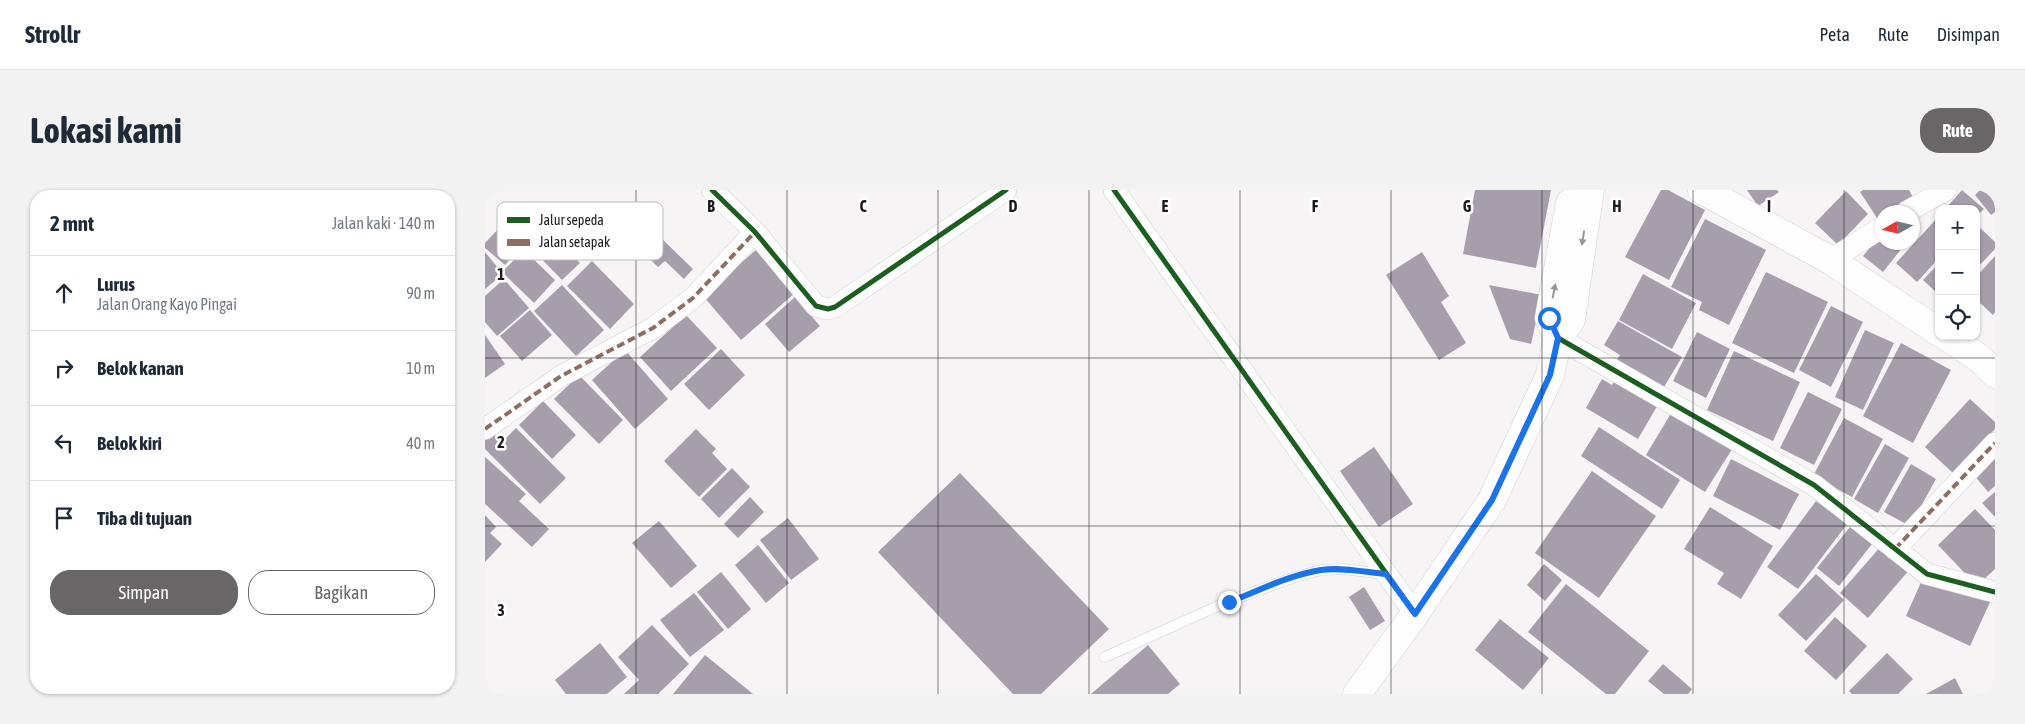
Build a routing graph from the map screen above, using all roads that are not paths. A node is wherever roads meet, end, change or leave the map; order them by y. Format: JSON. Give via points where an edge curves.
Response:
{"nodes":[{"id":1,"x":712,"y":190,"type":"edge"},
{"id":2,"x":1006,"y":190,"type":"edge"},
{"id":3,"x":1114,"y":190,"type":"edge"},
{"id":4,"x":1573,"y":190,"type":"edge"},
{"id":5,"x":1590,"y":190,"type":"edge"},
{"id":6,"x":1702,"y":190,"type":"edge"},
{"id":7,"x":1946,"y":190,"type":"edge"},
{"id":8,"x":1919,"y":205,"type":"edge"},
{"id":9,"x":755,"y":232,"type":"junction"},
{"id":10,"x":1875,"y":232,"type":"edge"},
{"id":11,"x":1830,"y":260,"type":"junction"},
{"id":12,"x":1935,"y":329,"type":"edge"},
{"id":13,"x":1558,"y":338,"type":"junction"},
{"id":14,"x":1952,"y":340,"type":"edge"},
{"id":15,"x":1995,"y":374,"type":"edge"},
{"id":16,"x":485,"y":429,"type":"edge"},
{"id":17,"x":1995,"y":444,"type":"edge"},
{"id":18,"x":1895,"y":549,"type":"junction"},
{"id":19,"x":1386,"y":574,"type":"junction"},
{"id":20,"x":1995,"y":592,"type":"edge"},
{"id":21,"x":1415,"y":614,"type":"junction"},
{"id":22,"x":1105,"y":657,"type":"dead end"},
{"id":23,"x":1357,"y":694,"type":"edge"}],
"edges":[{"from":1,"to":9,"type":"street"},
{"from":2,"to":9,"type":"street","via":[[829,309],[816,306]]},
{"from":3,"to":19,"type":"street"},
{"from":13,"to":4,"type":"main road","one_way":true,"via":[[1549,318]]},
{"from":5,"to":13,"type":"main road","one_way":true,"via":[[1571,320]]},
{"from":6,"to":11,"type":"main road"},
{"from":7,"to":8,"type":"street"},
{"from":9,"to":16,"type":"street","via":[[693,298],[653,328],[561,376]]},
{"from":10,"to":11,"type":"street"},
{"from":11,"to":12,"type":"main road"},
{"from":13,"to":18,"type":"street","via":[[1814,485]]},
{"from":13,"to":21,"type":"main road","via":[[1550,375],[1492,500]]},
{"from":14,"to":15,"type":"main road","via":[[1979,358]]},
{"from":17,"to":18,"type":"street"},
{"from":18,"to":20,"type":"street","via":[[1927,574]]},
{"from":19,"to":21,"type":"street"},
{"from":19,"to":22,"type":"lane","via":[[1343,569],[1321,570],[1295,577],[1229,602]]},
{"from":21,"to":23,"type":"main road"}]}
